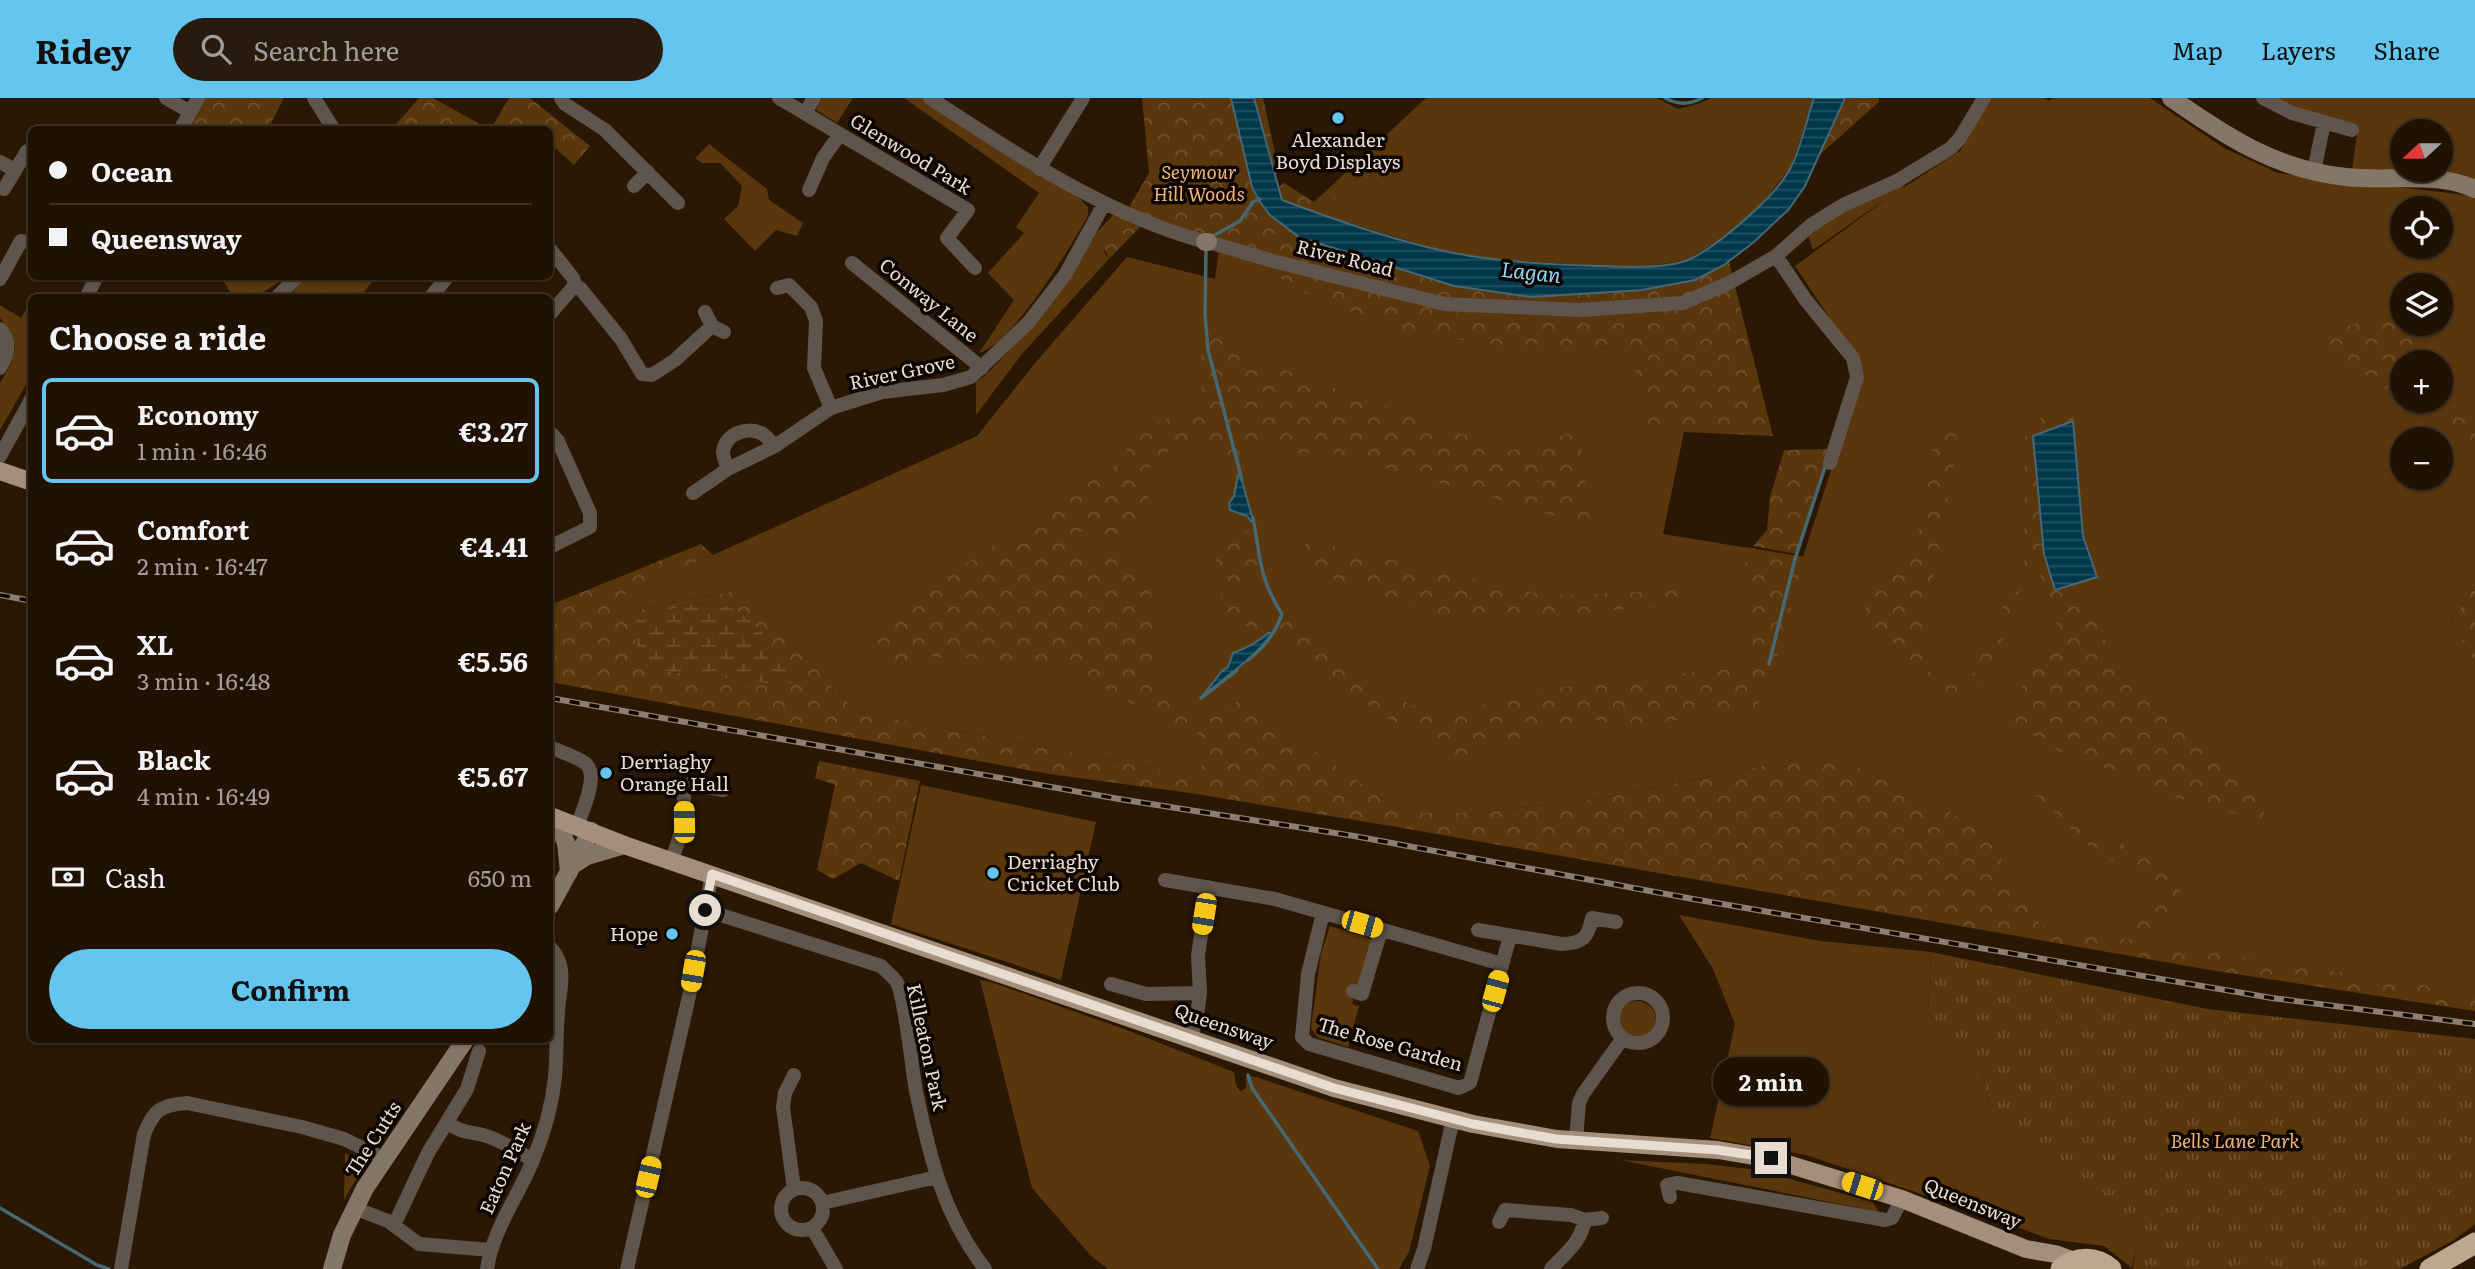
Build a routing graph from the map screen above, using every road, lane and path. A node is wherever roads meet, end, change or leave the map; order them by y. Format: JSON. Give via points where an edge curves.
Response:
{"nodes":[{"id":1,"x":166,"y":98,"type":"edge"},
{"id":2,"x":198,"y":98,"type":"edge"},
{"id":3,"x":314,"y":98,"type":"edge"},
{"id":4,"x":561,"y":98,"type":"edge"},
{"id":5,"x":779,"y":98,"type":"edge"},
{"id":6,"x":814,"y":98,"type":"edge"},
{"id":7,"x":930,"y":98,"type":"edge"},
{"id":8,"x":1083,"y":98,"type":"edge"},
{"id":9,"x":1984,"y":98,"type":"edge"},
{"id":10,"x":2171,"y":98,"type":"edge"},
{"id":11,"x":2263,"y":98,"type":"edge"},
{"id":12,"x":190,"y":113,"type":"junction"},
{"id":13,"x":806,"y":113,"type":"junction"},
{"id":14,"x":2324,"y":122,"type":"junction"},
{"id":15,"x":182,"y":126,"type":"edge"},
{"id":16,"x":332,"y":126,"type":"edge"},
{"id":17,"x":2352,"y":130,"type":"dead end"},
{"id":18,"x":840,"y":134,"type":"junction"},
{"id":19,"x":27,"y":151,"type":"dead end"},
{"id":20,"x":0,"y":162,"type":"edge"},
{"id":21,"x":1040,"y":169,"type":"junction"},
{"id":22,"x":15,"y":170,"type":"junction"},
{"id":23,"x":2314,"y":171,"type":"junction"},
{"id":24,"x":648,"y":172,"type":"junction"},
{"id":25,"x":634,"y":186,"type":"dead end"},
{"id":26,"x":4,"y":189,"type":"dead end"},
{"id":27,"x":2475,"y":189,"type":"edge"},
{"id":28,"x":808,"y":190,"type":"dead end"},
{"id":29,"x":678,"y":203,"type":"dead end"},
{"id":30,"x":1104,"y":204,"type":"junction"},
{"id":31,"x":28,"y":241,"type":"edge"},
{"id":32,"x":553,"y":253,"type":"edge"},
{"id":33,"x":1776,"y":256,"type":"junction"},
{"id":34,"x":852,"y":263,"type":"dead end"},
{"id":35,"x":975,"y":268,"type":"dead end"},
{"id":36,"x":0,"y":279,"type":"edge"},
{"id":37,"x":294,"y":280,"type":"edge"},
{"id":38,"x":445,"y":280,"type":"edge"},
{"id":39,"x":575,"y":285,"type":"junction"},
{"id":40,"x":777,"y":288,"type":"dead end"},
{"id":41,"x":280,"y":294,"type":"edge"},
{"id":42,"x":433,"y":294,"type":"edge"},
{"id":43,"x":553,"y":311,"type":"edge"},
{"id":44,"x":705,"y":312,"type":"dead end"},
{"id":45,"x":2,"y":331,"type":"edge"},
{"id":46,"x":0,"y":368,"type":"edge"},
{"id":47,"x":982,"y":368,"type":"junction"},
{"id":48,"x":28,"y":405,"type":"edge"},
{"id":49,"x":831,"y":408,"type":"junction"},
{"id":50,"x":553,"y":434,"type":"edge"},
{"id":51,"x":775,"y":446,"type":"junction"},
{"id":52,"x":0,"y":456,"type":"edge"},
{"id":53,"x":1830,"y":463,"type":"dead end"},
{"id":54,"x":728,"y":469,"type":"junction"},
{"id":55,"x":0,"y":471,"type":"edge"},
{"id":56,"x":28,"y":481,"type":"edge"},
{"id":57,"x":693,"y":493,"type":"dead end"},
{"id":58,"x":553,"y":546,"type":"edge"},
{"id":59,"x":553,"y":748,"type":"edge"},
{"id":60,"x":723,"y":790,"type":"dead end"},
{"id":61,"x":553,"y":817,"type":"edge"},
{"id":62,"x":553,"y":819,"type":"edge"},
{"id":63,"x":584,"y":829,"type":"junction"},
{"id":64,"x":624,"y":845,"type":"junction"},
{"id":65,"x":671,"y":861,"type":"junction"},
{"id":66,"x":571,"y":868,"type":"junction"},
{"id":67,"x":712,"y":874,"type":"junction"},
{"id":68,"x":1166,"y":880,"type":"dead end"},
{"id":69,"x":1208,"y":887,"type":"junction"},
{"id":70,"x":553,"y":901,"type":"edge"},
{"id":71,"x":705,"y":910,"type":"junction"},
{"id":72,"x":1323,"y":913,"type":"junction"},
{"id":73,"x":1616,"y":922,"type":"dead end"},
{"id":74,"x":1381,"y":930,"type":"junction"},
{"id":75,"x":1478,"y":930,"type":"dead end"},
{"id":76,"x":1510,"y":936,"type":"junction"},
{"id":77,"x":553,"y":951,"type":"edge"},
{"id":78,"x":1502,"y":964,"type":"junction"},
{"id":79,"x":1111,"y":984,"type":"dead end"},
{"id":80,"x":1353,"y":991,"type":"dead end"},
{"id":81,"x":1200,"y":993,"type":"junction"},
{"id":82,"x":553,"y":1016,"type":"edge"},
{"id":83,"x":1191,"y":1038,"type":"junction"},
{"id":84,"x":1623,"y":1038,"type":"dead end"},
{"id":85,"x":553,"y":1043,"type":"edge"},
{"id":86,"x":472,"y":1045,"type":"edge"},
{"id":87,"x":794,"y":1075,"type":"dead end"},
{"id":88,"x":1454,"y":1119,"type":"junction"},
{"id":89,"x":447,"y":1123,"type":"junction"},
{"id":90,"x":1576,"y":1140,"type":"junction"},
{"id":91,"x":383,"y":1158,"type":"junction"},
{"id":92,"x":533,"y":1160,"type":"junction"},
{"id":93,"x":937,"y":1177,"type":"junction"},
{"id":94,"x":794,"y":1189,"type":"junction"},
{"id":95,"x":1670,"y":1196,"type":"dead end"},
{"id":96,"x":1902,"y":1199,"type":"junction"},
{"id":97,"x":822,"y":1203,"type":"junction"},
{"id":98,"x":354,"y":1208,"type":"junction"},
{"id":99,"x":1502,"y":1209,"type":"dead end"},
{"id":100,"x":1602,"y":1218,"type":"dead end"},
{"id":101,"x":1585,"y":1220,"type":"junction"},
{"id":102,"x":394,"y":1224,"type":"junction"},
{"id":103,"x":812,"y":1228,"type":"junction"},
{"id":104,"x":2475,"y":1243,"type":"edge"},
{"id":105,"x":491,"y":1250,"type":"junction"},
{"id":106,"x":2026,"y":1250,"type":"junction"},
{"id":107,"x":2067,"y":1265,"type":"edge"},
{"id":108,"x":121,"y":1267,"type":"edge"},
{"id":109,"x":1419,"y":1268,"type":"edge"},
{"id":110,"x":332,"y":1269,"type":"edge"},
{"id":111,"x":487,"y":1269,"type":"edge"},
{"id":112,"x":627,"y":1269,"type":"edge"},
{"id":113,"x":836,"y":1269,"type":"edge"},
{"id":114,"x":985,"y":1269,"type":"edge"},
{"id":115,"x":1552,"y":1269,"type":"edge"},
{"id":116,"x":2040,"y":1269,"type":"edge"},
{"id":117,"x":2111,"y":1269,"type":"edge"},
{"id":118,"x":2430,"y":1269,"type":"edge"}],
"edges":[{"from":1,"to":12,"type":"street"},
{"from":2,"to":12,"type":"street"},
{"from":3,"to":16,"type":"street"},
{"from":4,"to":24,"type":"street","via":[[606,130]]},
{"from":5,"to":13,"type":"street","name":"Glenwood Park"},
{"from":6,"to":13,"type":"street"},
{"from":7,"to":21,"type":"street","name":"River Road"},
{"from":8,"to":21,"type":"street"},
{"from":9,"to":33,"type":"street","name":"River Road","via":[[1951,148],[1897,181],[1843,205]]},
{"from":10,"to":23,"type":"street","via":[[2225,135],[2289,166]]},
{"from":11,"to":14,"type":"street"},
{"from":12,"to":15,"type":"street"},
{"from":13,"to":18,"type":"street","name":"Glenwood Park"},
{"from":14,"to":17,"type":"street"},
{"from":14,"to":23,"type":"street"},
{"from":18,"to":28,"type":"street"},
{"from":18,"to":35,"type":"street","name":"Glenwood Park","via":[[968,210],[947,237]]},
{"from":19,"to":22,"type":"street"},
{"from":20,"to":22,"type":"street"},
{"from":21,"to":30,"type":"street","name":"River Road"},
{"from":22,"to":26,"type":"street"},
{"from":23,"to":27,"type":"street","via":[[2462,183]]},
{"from":24,"to":25,"type":"street"},
{"from":24,"to":29,"type":"street"},
{"from":30,"to":33,"type":"street","name":"River Road","via":[[1207,242],[1444,304],[1580,310],[1683,303]]},
{"from":30,"to":47,"type":"street","name":"River Grove","via":[[1065,275],[1028,323]]},
{"from":31,"to":36,"type":"street","via":[[21,240]]},
{"from":32,"to":39,"type":"street"},
{"from":33,"to":53,"type":"street","via":[[1853,358],[1857,376]]},
{"from":34,"to":47,"type":"street","name":"Conway Lane"},
{"from":37,"to":41,"type":"street"},
{"from":38,"to":42,"type":"street"},
{"from":39,"to":43,"type":"street"},
{"from":39,"to":44,"type":"street","via":[[621,340],[642,374],[652,375],[718,329]]},
{"from":40,"to":49,"type":"street","via":[[789,285],[811,307],[816,321],[814,368]]},
{"from":45,"to":46,"type":"street","via":[[7,342]]},
{"from":47,"to":49,"type":"street","name":"River Grove","via":[[971,377],[943,385],[882,392]]},
{"from":48,"to":52,"type":"street"},
{"from":49,"to":51,"type":"street","name":"River Grove"},
{"from":50,"to":58,"type":"street","via":[[590,513],[590,527]]},
{"from":51,"to":54,"type":"street","name":"River Grove"},
{"from":51,"to":54,"type":"street","via":[[750,430],[735,434],[723,453]]},
{"from":54,"to":57,"type":"street","name":"River Grove"},
{"from":55,"to":56,"type":"main road"},
{"from":59,"to":63,"type":"street","via":[[587,764],[592,771]]},
{"from":60,"to":65,"type":"street","via":[[690,784],[684,791],[684,822]]},
{"from":61,"to":63,"type":"main road","name":"Queensway"},
{"from":62,"to":66,"type":"street","via":[[566,843]]},
{"from":63,"to":64,"type":"main road","name":"Queensway"},
{"from":63,"to":66,"type":"street"},
{"from":64,"to":65,"type":"main road","name":"Queensway"},
{"from":64,"to":66,"type":"street","via":[[587,856]]},
{"from":65,"to":67,"type":"main road","name":"Queensway"},
{"from":66,"to":70,"type":"street"},
{"from":67,"to":71,"type":"street"},
{"from":67,"to":83,"type":"main road","name":"Queensway"},
{"from":68,"to":69,"type":"street"},
{"from":69,"to":72,"type":"street"},
{"from":69,"to":81,"type":"street","via":[[1198,956]]},
{"from":71,"to":93,"type":"street","name":"Killeaton Park","via":[[881,966],[897,982]]},
{"from":71,"to":112,"type":"street"},
{"from":72,"to":74,"type":"street"},
{"from":72,"to":78,"type":"street","name":"The Rose Garden","via":[[1308,974],[1302,1037],[1309,1044],[1441,1083],[1459,1088],[1470,1083]]},
{"from":73,"to":76,"type":"street","via":[[1592,918],[1584,938],[1576,943]]},
{"from":74,"to":78,"type":"street"},
{"from":74,"to":80,"type":"street","name":"The Rose Garden","via":[[1362,994]]},
{"from":75,"to":76,"type":"street"},
{"from":76,"to":78,"type":"street","name":"The Rose Garden"},
{"from":77,"to":82,"type":"street","name":"Eaton Park","via":[[563,971]]},
{"from":79,"to":81,"type":"street","via":[[1146,994]]},
{"from":81,"to":83,"type":"street"},
{"from":83,"to":88,"type":"main road","name":"Queensway","via":[[1334,1088]]},
{"from":84,"to":90,"type":"street","via":[[1583,1094]]},
{"from":85,"to":92,"type":"street","name":"Eaton Park","via":[[552,1096]]},
{"from":86,"to":89,"type":"street","via":[[467,1089]]},
{"from":86,"to":91,"type":"street","name":"The Cutts"},
{"from":87,"to":94,"type":"street","via":[[783,1107]]},
{"from":88,"to":90,"type":"main road","name":"Queensway"},
{"from":88,"to":109,"type":"street"},
{"from":89,"to":92,"type":"street","via":[[494,1139]]},
{"from":89,"to":102,"type":"street"},
{"from":90,"to":96,"type":"main road","name":"Queensway","via":[[1771,1158]]},
{"from":91,"to":98,"type":"street","name":"The Cutts"},
{"from":91,"to":108,"type":"street","via":[[344,1139],[302,1127],[187,1103],[168,1105],[152,1115],[144,1134]]},
{"from":92,"to":105,"type":"street","name":"Eaton Park"},
{"from":93,"to":97,"type":"street"},
{"from":93,"to":114,"type":"street","name":"Killeaton Park","via":[[960,1233]]},
{"from":94,"to":97,"type":"street","via":[[808,1189]]},
{"from":94,"to":103,"type":"street","via":[[783,1198],[782,1218],[798,1231]]},
{"from":95,"to":96,"type":"street","name":"Queensway","via":[[1667,1185],[1678,1183],[1885,1220],[1892,1218]]},
{"from":96,"to":106,"type":"main road","name":"Queensway"},
{"from":97,"to":103,"type":"street","via":[[820,1220]]},
{"from":98,"to":102,"type":"street"},
{"from":98,"to":110,"type":"street","name":"The Cutts"},
{"from":99,"to":101,"type":"street"},
{"from":100,"to":101,"type":"street"},
{"from":101,"to":115,"type":"street","via":[[1575,1245]]},
{"from":102,"to":105,"type":"street","via":[[419,1244]]},
{"from":103,"to":113,"type":"street"},
{"from":104,"to":118,"type":"highway"},
{"from":105,"to":111,"type":"street","name":"Eaton Park"},
{"from":106,"to":107,"type":"main road","name":"Queensway","via":[[2055,1254]]},
{"from":106,"to":116,"type":"main road","name":"Queensway"},
{"from":107,"to":117,"type":"highway","via":[[2096,1260]]}]}
